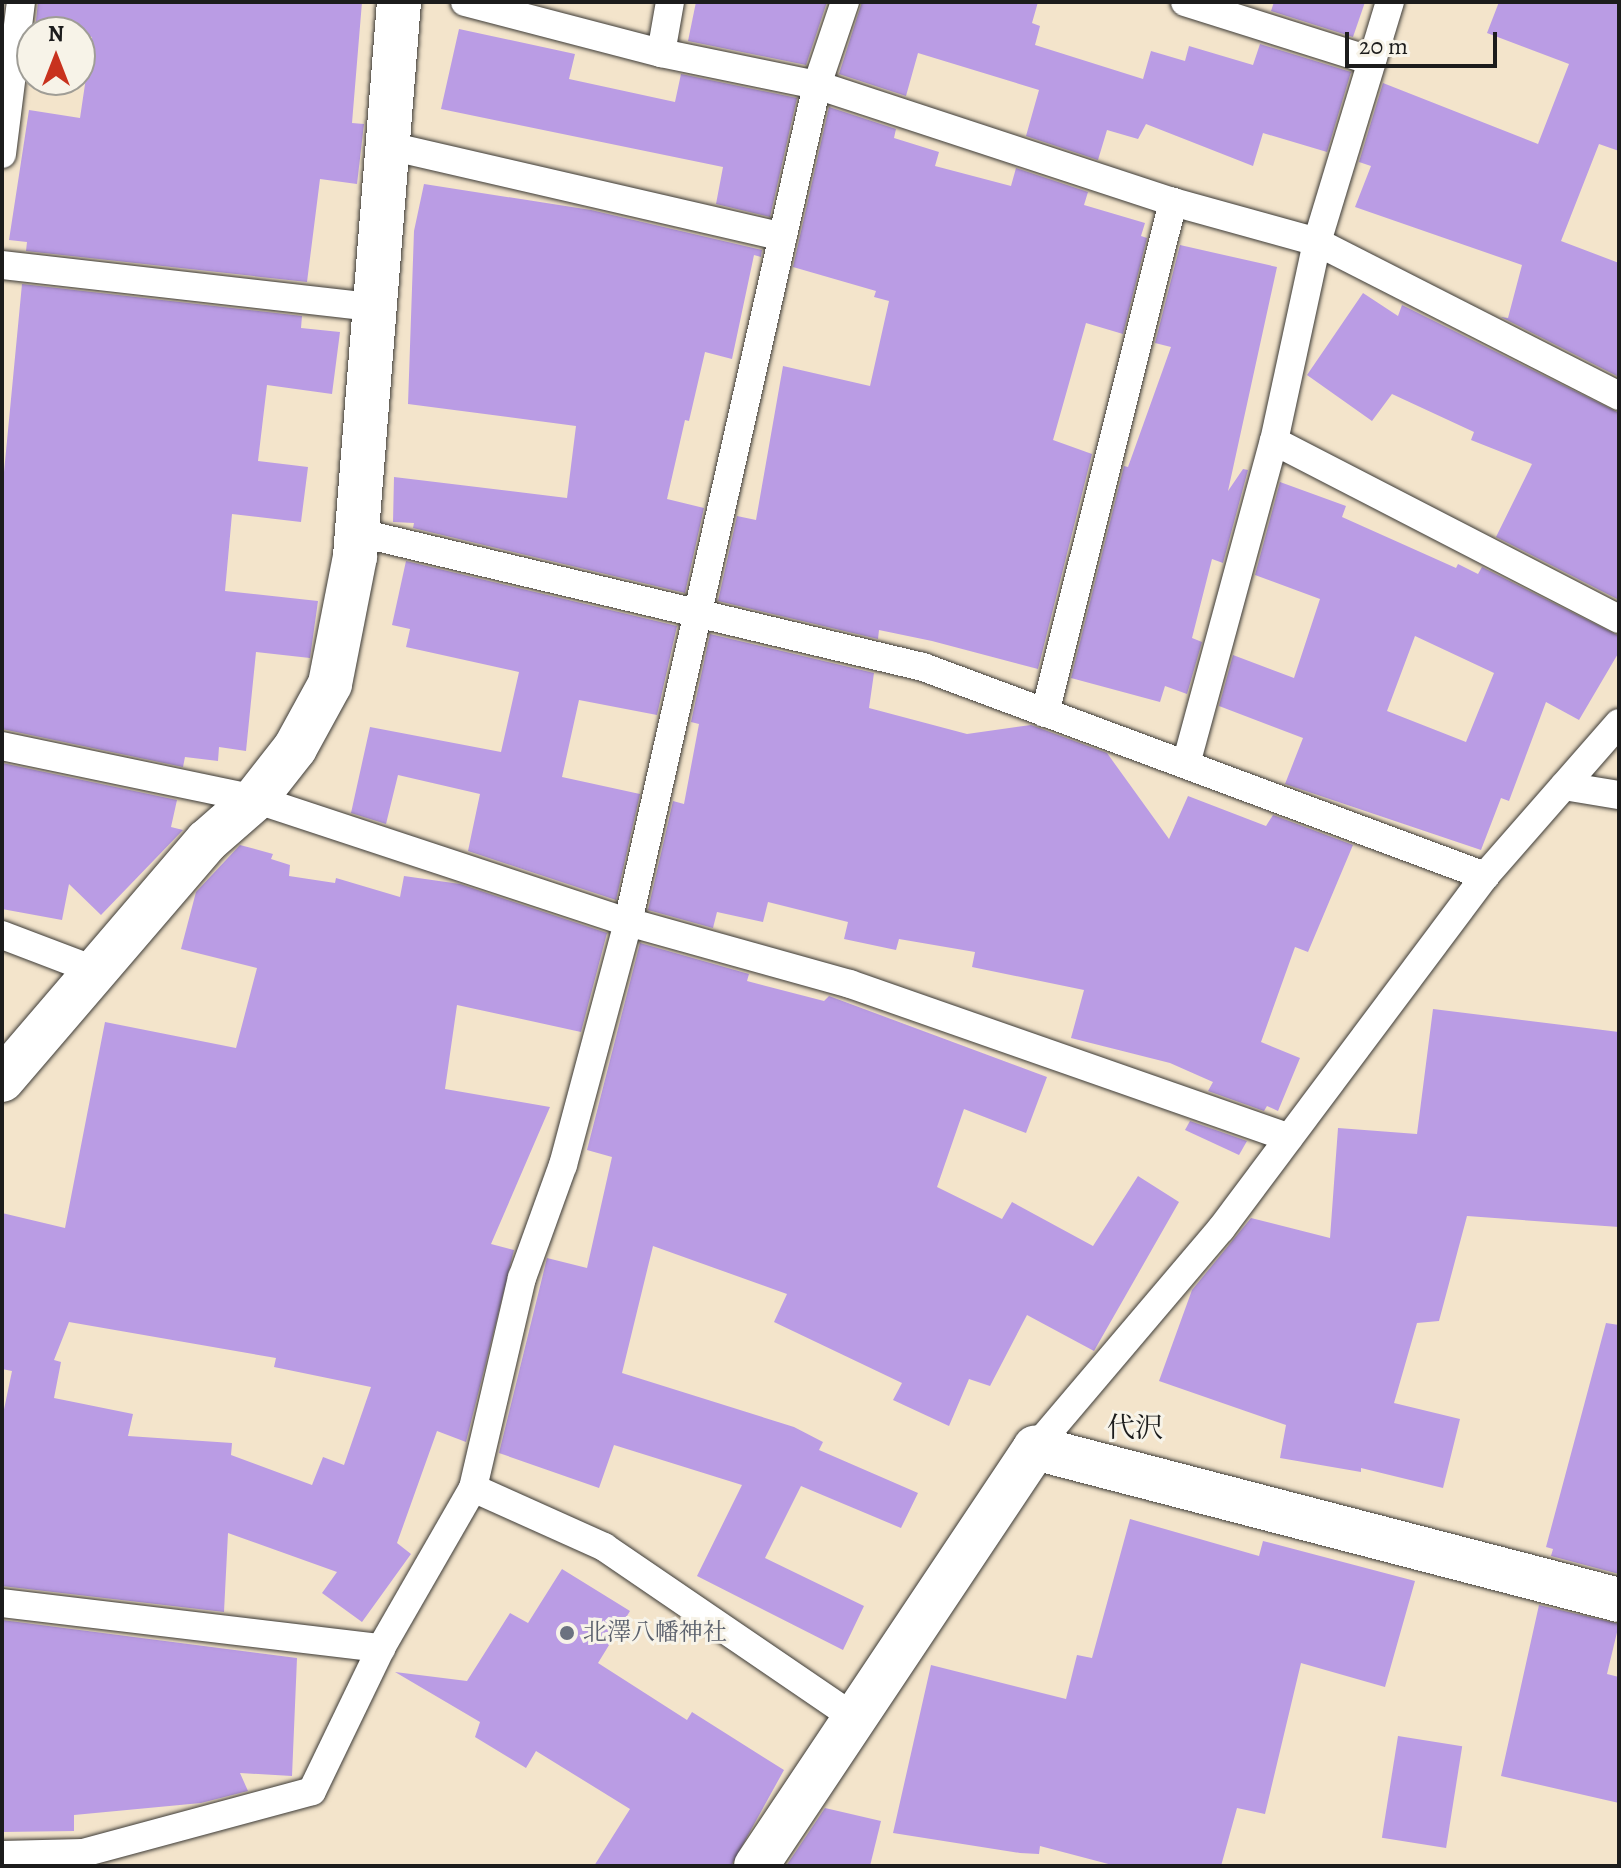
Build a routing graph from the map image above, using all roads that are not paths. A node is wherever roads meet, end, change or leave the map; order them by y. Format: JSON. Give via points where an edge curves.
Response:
{"nodes":[{"id":1,"x":21,"y":2,"type":"edge"},
{"id":2,"x":399,"y":2,"type":"edge"},
{"id":3,"x":465,"y":2,"type":"edge"},
{"id":4,"x":670,"y":2,"type":"edge"},
{"id":5,"x":845,"y":2,"type":"edge"},
{"id":6,"x":1185,"y":2,"type":"edge"},
{"id":7,"x":1390,"y":2,"type":"edge"},
{"id":8,"x":661,"y":53,"type":"junction"},
{"id":9,"x":1372,"y":61,"type":"junction"},
{"id":10,"x":817,"y":85,"type":"junction"},
{"id":11,"x":385,"y":145,"type":"junction"},
{"id":12,"x":2,"y":154,"type":"edge"},
{"id":13,"x":1173,"y":202,"type":"junction"},
{"id":14,"x":783,"y":237,"type":"junction"},
{"id":15,"x":1317,"y":242,"type":"junction"},
{"id":16,"x":2,"y":265,"type":"edge"},
{"id":17,"x":372,"y":307,"type":"junction"},
{"id":18,"x":1619,"y":396,"type":"edge"},
{"id":19,"x":1274,"y":441,"type":"junction"},
{"id":20,"x":356,"y":532,"type":"junction"},
{"id":21,"x":700,"y":612,"type":"junction"},
{"id":22,"x":1619,"y":619,"type":"edge"},
{"id":23,"x":1045,"y":713,"type":"junction"},
{"id":24,"x":1619,"y":723,"type":"edge"},
{"id":25,"x":2,"y":746,"type":"edge"},
{"id":26,"x":1186,"y":764,"type":"junction"},
{"id":27,"x":1564,"y":786,"type":"junction"},
{"id":28,"x":1619,"y":795,"type":"edge"},
{"id":29,"x":255,"y":799,"type":"junction"},
{"id":30,"x":1485,"y":876,"type":"junction"},
{"id":31,"x":628,"y":922,"type":"junction"},
{"id":32,"x":2,"y":935,"type":"edge"},
{"id":33,"x":94,"y":970,"type":"junction"},
{"id":34,"x":2,"y":1080,"type":"edge"},
{"id":35,"x":1289,"y":1138,"type":"junction"},
{"id":36,"x":1035,"y":1448,"type":"junction"},
{"id":37,"x":473,"y":1488,"type":"junction"},
{"id":38,"x":1619,"y":1600,"type":"edge"},
{"id":39,"x":2,"y":1603,"type":"edge"},
{"id":40,"x":381,"y":1648,"type":"junction"},
{"id":41,"x":856,"y":1719,"type":"junction"},
{"id":42,"x":2,"y":1855,"type":"edge"},
{"id":43,"x":756,"y":1866,"type":"edge"}],
"edges":[{"from":1,"to":12,"type":"lane"},
{"from":2,"to":11,"type":"street"},
{"from":3,"to":8,"type":"lane"},
{"from":4,"to":8,"type":"lane"},
{"from":5,"to":10,"type":"lane"},
{"from":6,"to":9,"type":"lane"},
{"from":7,"to":9,"type":"lane"},
{"from":8,"to":10,"type":"lane"},
{"from":9,"to":15,"type":"lane"},
{"from":10,"to":13,"type":"lane"},
{"from":10,"to":14,"type":"lane"},
{"from":11,"to":14,"type":"lane"},
{"from":11,"to":17,"type":"street"},
{"from":13,"to":15,"type":"lane"},
{"from":13,"to":23,"type":"lane"},
{"from":14,"to":21,"type":"lane"},
{"from":15,"to":18,"type":"lane"},
{"from":15,"to":19,"type":"lane"},
{"from":16,"to":17,"type":"lane"},
{"from":17,"to":20,"type":"street"},
{"from":19,"to":22,"type":"lane"},
{"from":19,"to":26,"type":"lane"},
{"from":20,"to":21,"type":"lane"},
{"from":20,"to":29,"type":"street","via":[[330,684],[295,748]]},
{"from":21,"to":23,"type":"lane","via":[[923,667]]},
{"from":21,"to":31,"type":"lane"},
{"from":23,"to":26,"type":"lane"},
{"from":24,"to":27,"type":"lane"},
{"from":25,"to":29,"type":"lane"},
{"from":26,"to":30,"type":"lane"},
{"from":27,"to":28,"type":"lane"},
{"from":27,"to":30,"type":"lane"},
{"from":29,"to":31,"type":"lane"},
{"from":29,"to":33,"type":"street","via":[[207,841]]},
{"from":30,"to":35,"type":"lane"},
{"from":31,"to":35,"type":"lane","via":[[850,984]]},
{"from":31,"to":37,"type":"lane","via":[[563,1165],[522,1278]]},
{"from":32,"to":33,"type":"lane"},
{"from":33,"to":34,"type":"street"},
{"from":35,"to":36,"type":"lane","via":[[1221,1229]]},
{"from":36,"to":38,"type":"street"},
{"from":36,"to":41,"type":"street"},
{"from":37,"to":40,"type":"lane"},
{"from":37,"to":41,"type":"lane","via":[[604,1547]]},
{"from":39,"to":40,"type":"lane"},
{"from":40,"to":42,"type":"lane","via":[[312,1791],[83,1853]]},
{"from":41,"to":43,"type":"street"}]}
